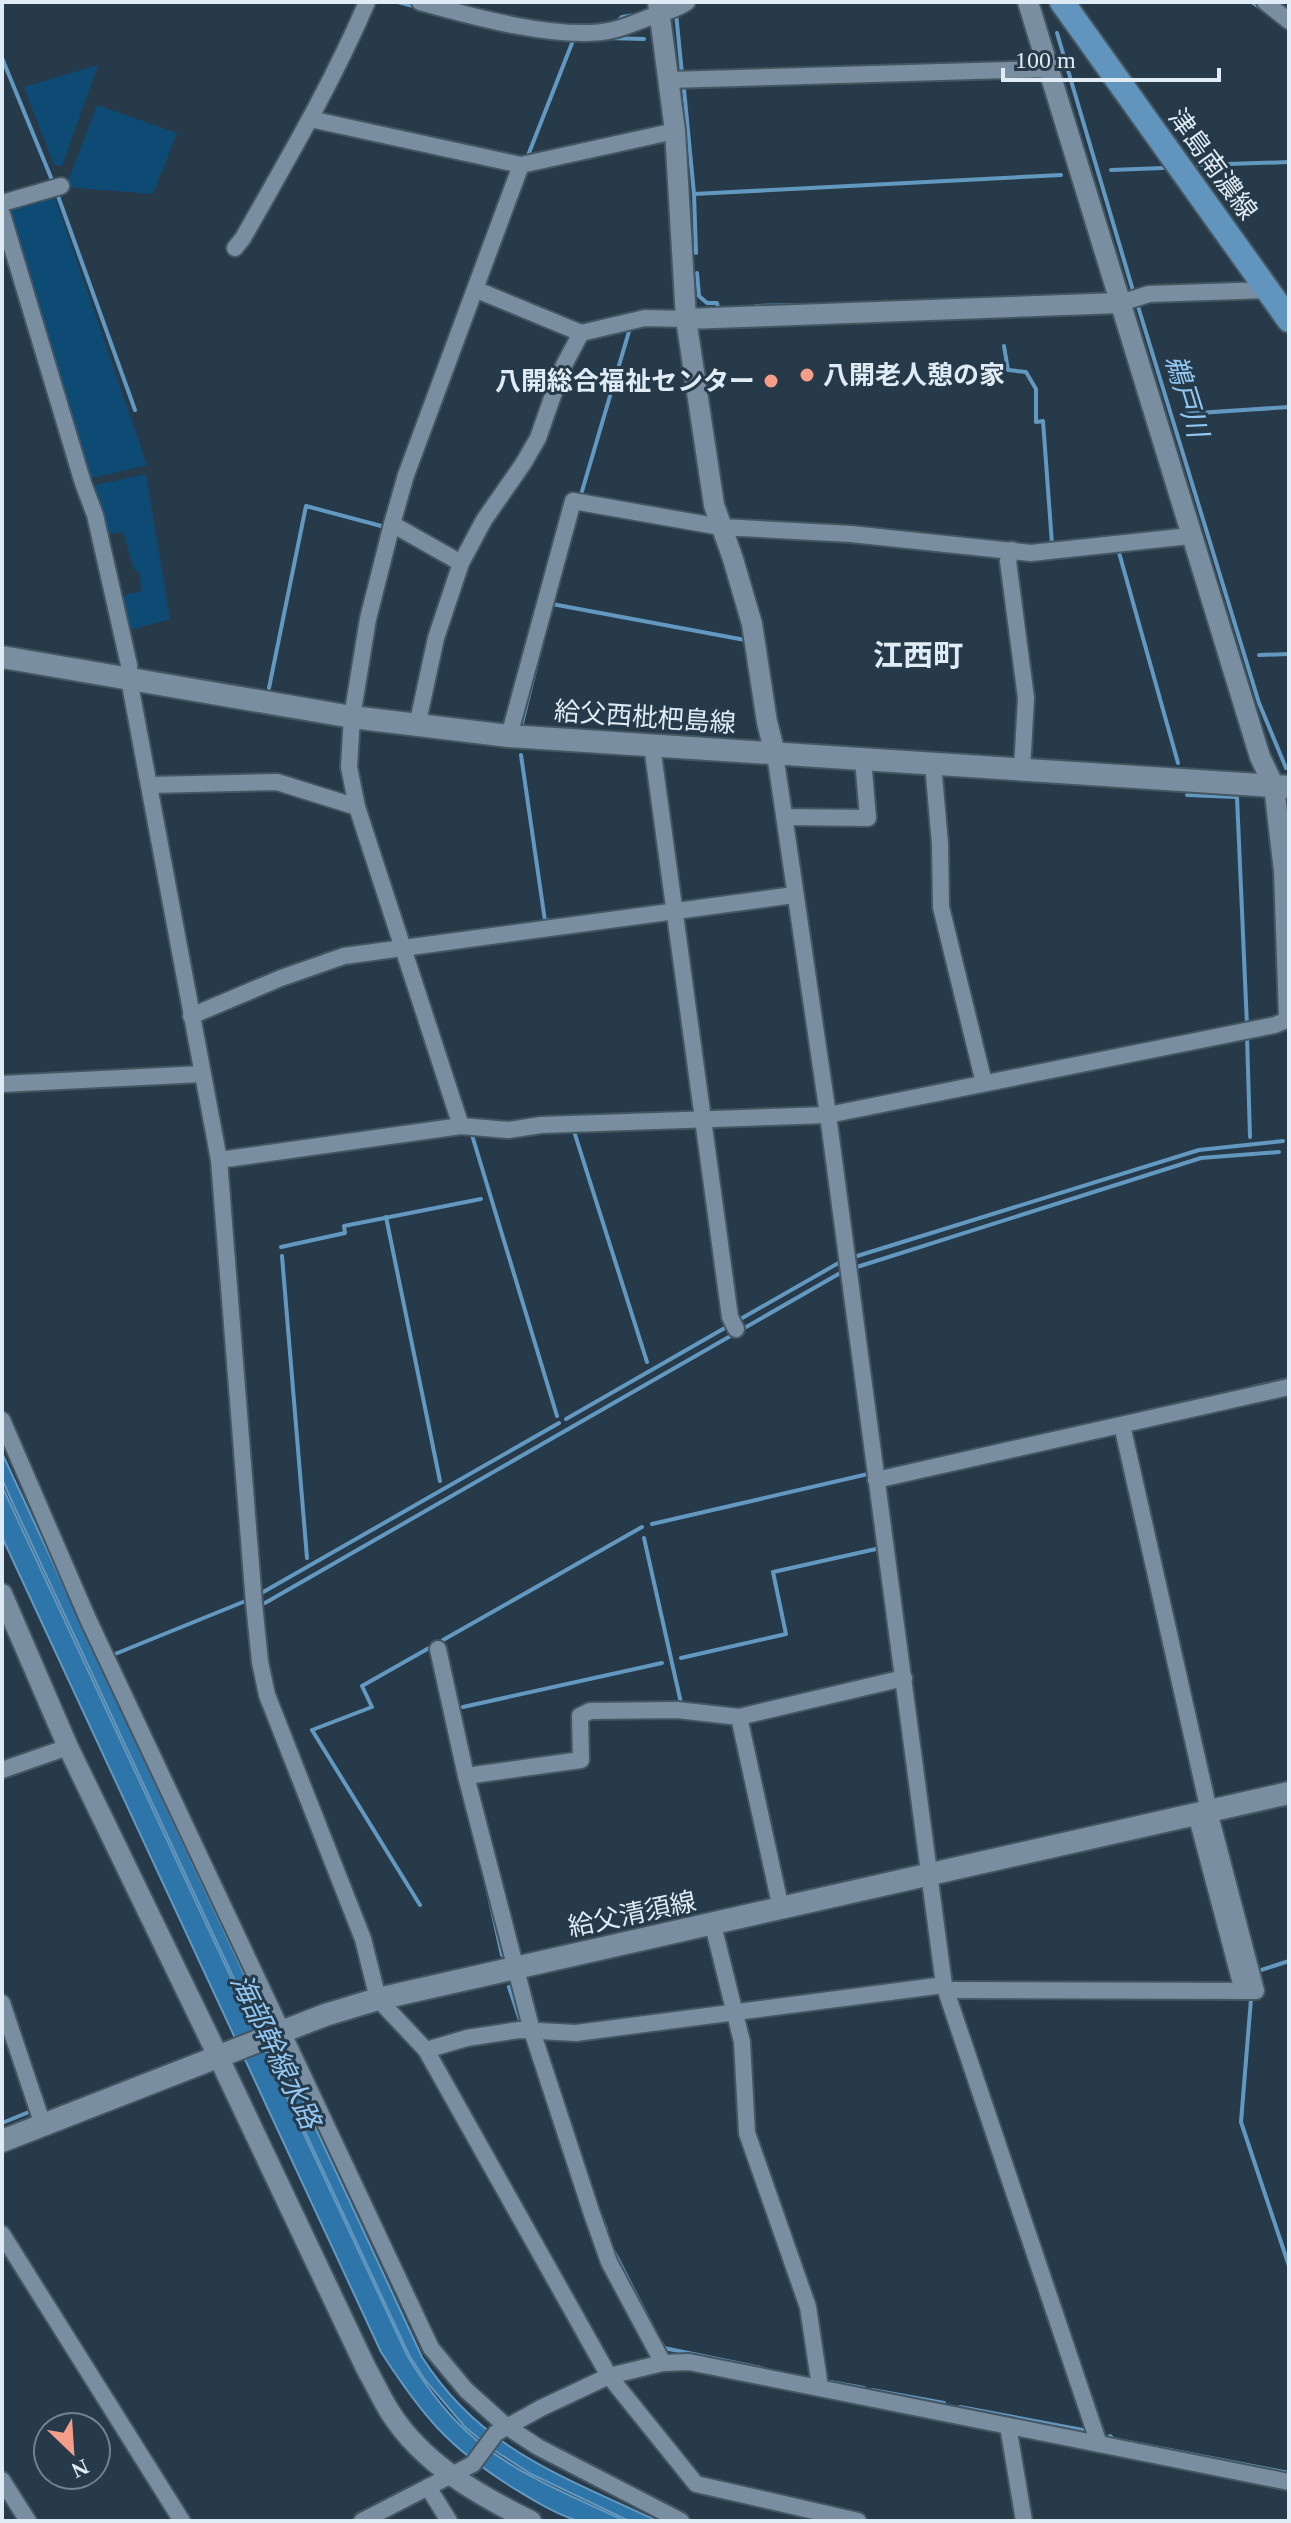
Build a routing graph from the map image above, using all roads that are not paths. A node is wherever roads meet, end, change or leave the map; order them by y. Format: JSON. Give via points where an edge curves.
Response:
{"nodes":[{"id":1,"x":367,"y":2,"type":"edge"},
{"id":2,"x":420,"y":2,"type":"edge"},
{"id":3,"x":687,"y":2,"type":"edge"},
{"id":4,"x":1028,"y":2,"type":"edge"},
{"id":5,"x":1062,"y":2,"type":"edge"},
{"id":6,"x":1265,"y":2,"type":"edge"},
{"id":7,"x":659,"y":8,"type":"edge"},
{"id":8,"x":1286,"y":13,"type":"edge"},
{"id":9,"x":1048,"y":69,"type":"junction"},
{"id":10,"x":669,"y":80,"type":"junction"},
{"id":11,"x":310,"y":119,"type":"junction"},
{"id":12,"x":675,"y":131,"type":"junction"},
{"id":13,"x":521,"y":165,"type":"junction"},
{"id":14,"x":61,"y":186,"type":"dead end"},
{"id":15,"x":2,"y":203,"type":"edge"},
{"id":16,"x":2,"y":214,"type":"edge"},
{"id":17,"x":235,"y":248,"type":"dead end"},
{"id":18,"x":477,"y":290,"type":"junction"},
{"id":19,"x":1280,"y":301,"type":"edge"},
{"id":20,"x":1124,"y":302,"type":"junction"},
{"id":21,"x":686,"y":319,"type":"junction"},
{"id":22,"x":581,"y":333,"type":"junction"},
{"id":23,"x":392,"y":524,"type":"junction"},
{"id":24,"x":721,"y":527,"type":"junction"},
{"id":25,"x":1190,"y":536,"type":"junction"},
{"id":26,"x":1012,"y":550,"type":"junction"},
{"id":27,"x":461,"y":563,"type":"junction"},
{"id":28,"x":2,"y":657,"type":"edge"},
{"id":29,"x":129,"y":679,"type":"junction"},
{"id":30,"x":352,"y":717,"type":"junction"},
{"id":31,"x":417,"y":726,"type":"junction"},
{"id":32,"x":509,"y":736,"type":"junction"},
{"id":33,"x":652,"y":746,"type":"junction"},
{"id":34,"x":775,"y":754,"type":"junction"},
{"id":35,"x":863,"y":759,"type":"junction"},
{"id":36,"x":933,"y":764,"type":"junction"},
{"id":37,"x":1022,"y":769,"type":"junction"},
{"id":38,"x":149,"y":785,"type":"junction"},
{"id":39,"x":1281,"y":786,"type":"edge"},
{"id":40,"x":357,"y":807,"type":"junction"},
{"id":41,"x":785,"y":817,"type":"junction"},
{"id":42,"x":794,"y":895,"type":"junction"},
{"id":43,"x":675,"y":911,"type":"junction"},
{"id":44,"x":402,"y":946,"type":"junction"},
{"id":45,"x":191,"y":1016,"type":"junction"},
{"id":46,"x":1289,"y":1018,"type":"edge"},
{"id":47,"x":202,"y":1074,"type":"junction"},
{"id":48,"x":984,"y":1083,"type":"junction"},
{"id":49,"x":2,"y":1084,"type":"edge"},
{"id":50,"x":828,"y":1115,"type":"junction"},
{"id":51,"x":703,"y":1119,"type":"junction"},
{"id":52,"x":461,"y":1126,"type":"junction"},
{"id":53,"x":219,"y":1160,"type":"junction"},
{"id":54,"x":736,"y":1329,"type":"dead end"},
{"id":55,"x":1289,"y":1387,"type":"edge"},
{"id":56,"x":2,"y":1420,"type":"edge"},
{"id":57,"x":1122,"y":1425,"type":"junction"},
{"id":58,"x":876,"y":1480,"type":"junction"},
{"id":59,"x":2,"y":1594,"type":"edge"},
{"id":60,"x":438,"y":1649,"type":"dead end"},
{"id":61,"x":904,"y":1678,"type":"junction"},
{"id":62,"x":739,"y":1717,"type":"junction"},
{"id":63,"x":68,"y":1747,"type":"junction"},
{"id":64,"x":2,"y":1770,"type":"edge"},
{"id":65,"x":466,"y":1776,"type":"junction"},
{"id":66,"x":1289,"y":1793,"type":"edge"},
{"id":67,"x":1202,"y":1812,"type":"junction"},
{"id":68,"x":930,"y":1874,"type":"junction"},
{"id":69,"x":781,"y":1909,"type":"junction"},
{"id":70,"x":713,"y":1925,"type":"junction"},
{"id":71,"x":514,"y":1968,"type":"junction"},
{"id":72,"x":945,"y":1988,"type":"junction"},
{"id":73,"x":378,"y":1999,"type":"junction"},
{"id":74,"x":2,"y":2003,"type":"edge"},
{"id":75,"x":736,"y":2013,"type":"junction"},
{"id":76,"x":532,"y":2031,"type":"junction"},
{"id":77,"x":279,"y":2033,"type":"junction"},
{"id":78,"x":426,"y":2050,"type":"junction"},
{"id":79,"x":226,"y":2052,"type":"junction"},
{"id":80,"x":43,"y":2125,"type":"junction"},
{"id":81,"x":2,"y":2141,"type":"edge"},
{"id":82,"x":2,"y":2234,"type":"edge"},
{"id":83,"x":663,"y":2363,"type":"junction"},
{"id":84,"x":609,"y":2376,"type":"junction"},
{"id":85,"x":820,"y":2387,"type":"junction"},
{"id":86,"x":1008,"y":2426,"type":"junction"},
{"id":87,"x":501,"y":2429,"type":"junction"},
{"id":88,"x":1099,"y":2444,"type":"junction"},
{"id":89,"x":451,"y":2475,"type":"junction"},
{"id":90,"x":2,"y":2480,"type":"edge"},
{"id":91,"x":1289,"y":2482,"type":"edge"},
{"id":92,"x":428,"y":2487,"type":"junction"},
{"id":93,"x":28,"y":2521,"type":"edge"},
{"id":94,"x":182,"y":2521,"type":"edge"},
{"id":95,"x":362,"y":2521,"type":"edge"},
{"id":96,"x":449,"y":2521,"type":"edge"},
{"id":97,"x":531,"y":2521,"type":"edge"},
{"id":98,"x":681,"y":2521,"type":"edge"},
{"id":99,"x":858,"y":2521,"type":"edge"},
{"id":100,"x":1024,"y":2521,"type":"edge"}],
"edges":[{"from":1,"to":11,"type":"street"},
{"from":2,"to":7,"type":"street","via":[[527,27],[582,32],[615,30]]},
{"from":3,"to":7,"type":"street","via":[[674,10]]},
{"from":4,"to":9,"type":"street"},
{"from":5,"to":19,"type":"main road","name":"津島南濃線"},
{"from":6,"to":8,"type":"street"},
{"from":7,"to":10,"type":"street"},
{"from":9,"to":10,"type":"street"},
{"from":9,"to":20,"type":"street"},
{"from":10,"to":12,"type":"street"},
{"from":11,"to":13,"type":"street"},
{"from":11,"to":17,"type":"street"},
{"from":12,"to":13,"type":"street"},
{"from":12,"to":21,"type":"street"},
{"from":13,"to":18,"type":"street"},
{"from":14,"to":15,"type":"street"},
{"from":16,"to":29,"type":"street","via":[[95,515]]},
{"from":18,"to":22,"type":"street"},
{"from":18,"to":23,"type":"street"},
{"from":19,"to":20,"type":"street","via":[[1145,295]]},
{"from":20,"to":21,"type":"street"},
{"from":20,"to":25,"type":"street"},
{"from":21,"to":22,"type":"street","via":[[645,318]]},
{"from":21,"to":24,"type":"street"},
{"from":22,"to":27,"type":"street","via":[[538,438]]},
{"from":23,"to":27,"type":"street"},
{"from":23,"to":30,"type":"street","via":[[368,619]]},
{"from":24,"to":26,"type":"street"},
{"from":24,"to":32,"type":"street","via":[[573,501]]},
{"from":24,"to":34,"type":"street","via":[[752,624]]},
{"from":25,"to":26,"type":"street","via":[[1031,553]]},
{"from":25,"to":39,"type":"street","via":[[1260,757]]},
{"from":26,"to":37,"type":"street","via":[[1008,561],[1026,698]]},
{"from":27,"to":31,"type":"street","via":[[436,638]]},
{"from":28,"to":29,"type":"main road","name":"給父西枇杷島線"},
{"from":29,"to":30,"type":"main road","name":"給父西枇杷島線"},
{"from":29,"to":38,"type":"street"},
{"from":30,"to":31,"type":"main road","name":"給父西枇杷島線"},
{"from":30,"to":40,"type":"street","via":[[349,767]]},
{"from":31,"to":32,"type":"main road","name":"給父西枇杷島線"},
{"from":32,"to":33,"type":"main road","name":"給父西枇杷島線"},
{"from":33,"to":34,"type":"main road","name":"給父西枇杷島線"},
{"from":33,"to":43,"type":"street"},
{"from":34,"to":35,"type":"main road","name":"給父西枇杷島線"},
{"from":34,"to":41,"type":"street"},
{"from":35,"to":36,"type":"main road","name":"給父西枇杷島線"},
{"from":35,"to":41,"type":"street","via":[[868,818]]},
{"from":36,"to":37,"type":"main road","name":"給父西枇杷島線"},
{"from":36,"to":48,"type":"street","via":[[941,907]]},
{"from":37,"to":39,"type":"main road","name":"給父西枇杷島線"},
{"from":38,"to":40,"type":"street","via":[[277,782]]},
{"from":38,"to":45,"type":"street"},
{"from":39,"to":46,"type":"street"},
{"from":40,"to":44,"type":"street"},
{"from":41,"to":42,"type":"street"},
{"from":42,"to":43,"type":"street"},
{"from":42,"to":50,"type":"street"},
{"from":43,"to":44,"type":"street"},
{"from":43,"to":51,"type":"street"},
{"from":44,"to":45,"type":"street","via":[[344,956]]},
{"from":44,"to":52,"type":"street"},
{"from":45,"to":47,"type":"street"},
{"from":46,"to":48,"type":"street"},
{"from":47,"to":49,"type":"street"},
{"from":47,"to":53,"type":"street"},
{"from":48,"to":50,"type":"street"},
{"from":50,"to":51,"type":"street"},
{"from":50,"to":58,"type":"street"},
{"from":51,"to":52,"type":"street","via":[[508,1130]]},
{"from":51,"to":54,"type":"street","via":[[730,1317]]},
{"from":52,"to":53,"type":"street"},
{"from":53,"to":73,"type":"street","via":[[260,1662],[267,1695],[363,1939]]},
{"from":55,"to":57,"type":"street"},
{"from":56,"to":77,"type":"street"},
{"from":57,"to":58,"type":"street"},
{"from":57,"to":67,"type":"street"},
{"from":58,"to":61,"type":"street"},
{"from":59,"to":63,"type":"street"},
{"from":60,"to":65,"type":"street"},
{"from":61,"to":62,"type":"street"},
{"from":61,"to":68,"type":"street"},
{"from":62,"to":65,"type":"street","via":[[677,1710],[590,1711],[580,1716],[581,1760]]},
{"from":62,"to":69,"type":"street"},
{"from":63,"to":64,"type":"street"},
{"from":63,"to":79,"type":"street"},
{"from":65,"to":71,"type":"street"},
{"from":66,"to":67,"type":"main road","name":"給父清須線"},
{"from":67,"to":68,"type":"main road","name":"給父清須線"},
{"from":67,"to":72,"type":"street","via":[[1256,1991]]},
{"from":68,"to":69,"type":"main road","name":"給父清須線"},
{"from":68,"to":72,"type":"street"},
{"from":69,"to":70,"type":"main road","name":"給父清須線"},
{"from":70,"to":71,"type":"main road","name":"給父清須線"},
{"from":70,"to":75,"type":"street"},
{"from":71,"to":73,"type":"main road","name":"給父清須線"},
{"from":71,"to":76,"type":"street"},
{"from":72,"to":75,"type":"street"},
{"from":72,"to":88,"type":"street"},
{"from":73,"to":77,"type":"main road","name":"給父清須線"},
{"from":73,"to":78,"type":"street"},
{"from":74,"to":80,"type":"street"},
{"from":75,"to":76,"type":"street","via":[[576,2033]]},
{"from":75,"to":85,"type":"street","via":[[747,2133],[808,2307]]},
{"from":76,"to":78,"type":"street","via":[[467,2038]]},
{"from":76,"to":83,"type":"street","via":[[609,2262]]},
{"from":77,"to":79,"type":"main road","name":"給父清須線"},
{"from":77,"to":87,"type":"street","via":[[431,2348]]},
{"from":78,"to":84,"type":"street"},
{"from":79,"to":80,"type":"main road","name":"給父清須線"},
{"from":79,"to":89,"type":"street","via":[[366,2368],[391,2414]]},
{"from":80,"to":81,"type":"main road","name":"給父清須線"},
{"from":82,"to":94,"type":"street"},
{"from":83,"to":84,"type":"street"},
{"from":83,"to":85,"type":"street","via":[[689,2362]]},
{"from":84,"to":87,"type":"street"},
{"from":84,"to":99,"type":"street","via":[[696,2484]]},
{"from":85,"to":86,"type":"street"},
{"from":86,"to":88,"type":"street"},
{"from":86,"to":100,"type":"street"},
{"from":87,"to":89,"type":"street","via":[[473,2464]]},
{"from":87,"to":98,"type":"street"},
{"from":88,"to":91,"type":"street"},
{"from":89,"to":92,"type":"street"},
{"from":89,"to":97,"type":"street"},
{"from":90,"to":93,"type":"street"},
{"from":92,"to":95,"type":"street"},
{"from":92,"to":96,"type":"street"}]}
